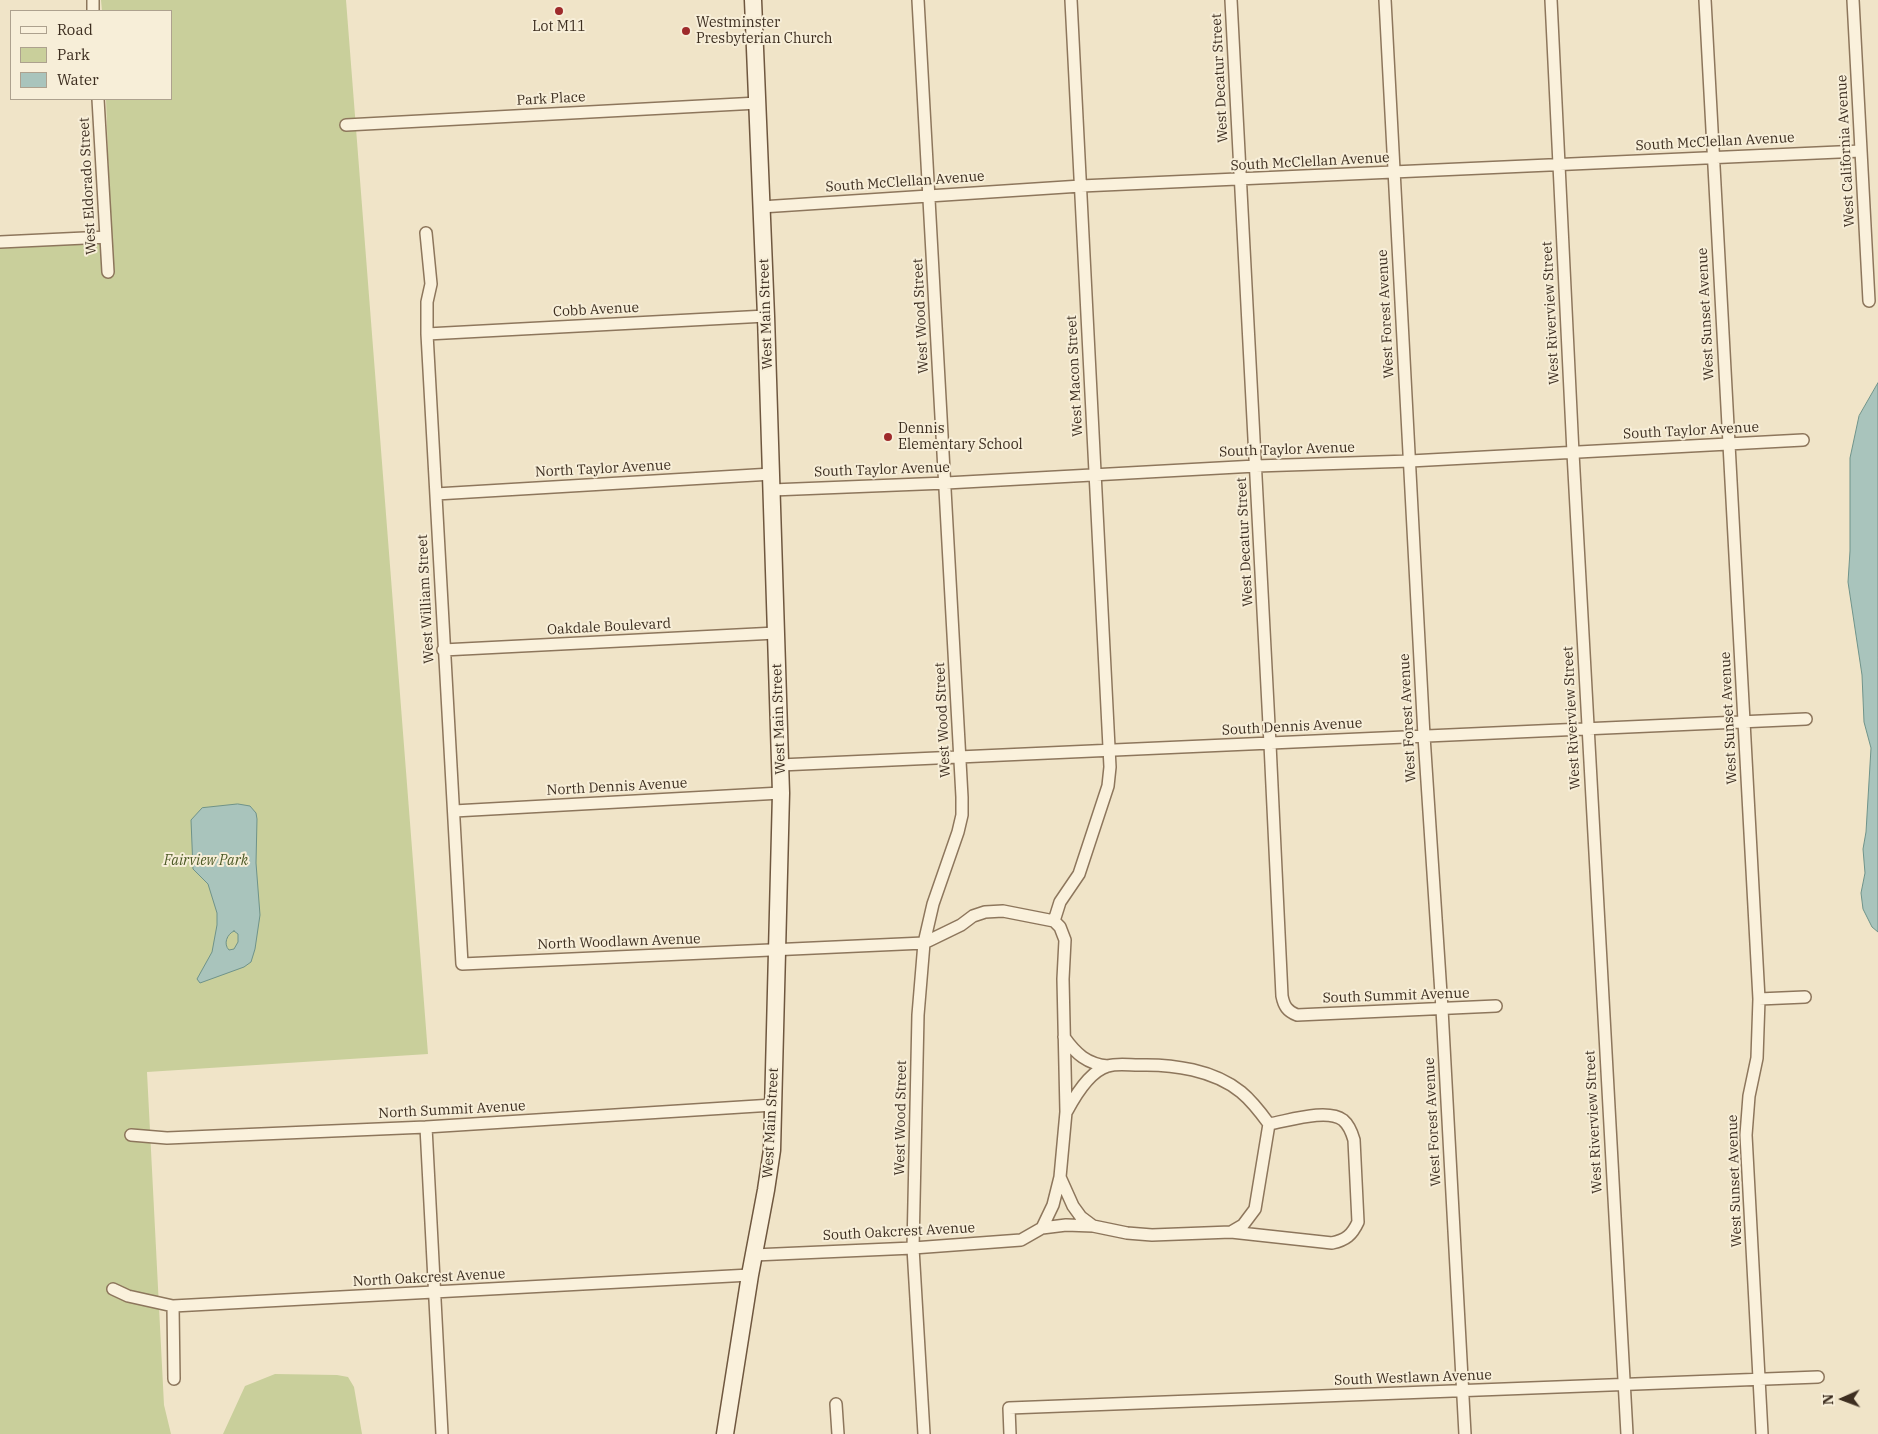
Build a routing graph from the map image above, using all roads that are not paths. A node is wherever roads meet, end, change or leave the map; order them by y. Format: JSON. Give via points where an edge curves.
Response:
{"nodes":[{"id":1,"x":753,"y":0,"type":"edge"},
{"id":2,"x":918,"y":0,"type":"edge"},
{"id":3,"x":1071,"y":0,"type":"edge"},
{"id":4,"x":1231,"y":0,"type":"edge"},
{"id":5,"x":1385,"y":0,"type":"edge"},
{"id":6,"x":1551,"y":0,"type":"edge"},
{"id":7,"x":1705,"y":0,"type":"edge"},
{"id":8,"x":1853,"y":0,"type":"edge"},
{"id":9,"x":98,"y":100,"type":"edge"},
{"id":10,"x":758,"y":103,"type":"junction"},
{"id":11,"x":346,"y":125,"type":"dead end"},
{"id":12,"x":1861,"y":151,"type":"junction"},
{"id":13,"x":1713,"y":158,"type":"junction"},
{"id":14,"x":1559,"y":164,"type":"junction"},
{"id":15,"x":1393,"y":172,"type":"junction"},
{"id":16,"x":1240,"y":180,"type":"junction"},
{"id":17,"x":1081,"y":186,"type":"junction"},
{"id":18,"x":929,"y":196,"type":"junction"},
{"id":19,"x":761,"y":207,"type":"junction"},
{"id":20,"x":426,"y":233,"type":"dead end"},
{"id":21,"x":106,"y":237,"type":"junction"},
{"id":22,"x":0,"y":242,"type":"edge"},
{"id":23,"x":108,"y":272,"type":"dead end"},
{"id":24,"x":1869,"y":301,"type":"dead end"},
{"id":25,"x":766,"y":316,"type":"junction"},
{"id":26,"x":427,"y":334,"type":"junction"},
{"id":27,"x":1803,"y":440,"type":"dead end"},
{"id":28,"x":1728,"y":445,"type":"junction"},
{"id":29,"x":1573,"y":453,"type":"junction"},
{"id":30,"x":1410,"y":461,"type":"junction"},
{"id":31,"x":1256,"y":466,"type":"junction"},
{"id":32,"x":1094,"y":474,"type":"junction"},
{"id":33,"x":772,"y":482,"type":"junction"},
{"id":34,"x":946,"y":483,"type":"junction"},
{"id":35,"x":436,"y":494,"type":"junction"},
{"id":36,"x":776,"y":633,"type":"junction"},
{"id":37,"x":444,"y":650,"type":"junction"},
{"id":38,"x":1806,"y":719,"type":"dead end"},
{"id":39,"x":1744,"y":721,"type":"junction"},
{"id":40,"x":1587,"y":728,"type":"junction"},
{"id":41,"x":1424,"y":736,"type":"junction"},
{"id":42,"x":1270,"y":744,"type":"junction"},
{"id":43,"x":1109,"y":751,"type":"junction"},
{"id":44,"x":960,"y":757,"type":"junction"},
{"id":45,"x":780,"y":765,"type":"junction"},
{"id":46,"x":781,"y":793,"type":"junction"},
{"id":47,"x":454,"y":811,"type":"junction"},
{"id":48,"x":1054,"y":921,"type":"junction"},
{"id":49,"x":924,"y":943,"type":"junction"},
{"id":50,"x":777,"y":950,"type":"junction"},
{"id":51,"x":462,"y":964,"type":"joint"},
{"id":52,"x":1805,"y":997,"type":"dead end"},
{"id":53,"x":1759,"y":999,"type":"junction"},
{"id":54,"x":1496,"y":1006,"type":"dead end"},
{"id":55,"x":1442,"y":1009,"type":"junction"},
{"id":56,"x":1297,"y":1015,"type":"joint"},
{"id":57,"x":1064,"y":1037,"type":"junction"},
{"id":58,"x":1108,"y":1066,"type":"junction"},
{"id":59,"x":773,"y":1105,"type":"junction"},
{"id":60,"x":1066,"y":1112,"type":"junction"},
{"id":61,"x":1269,"y":1124,"type":"junction"},
{"id":62,"x":426,"y":1127,"type":"junction"},
{"id":63,"x":131,"y":1135,"type":"dead end"},
{"id":64,"x":1060,"y":1177,"type":"junction"},
{"id":65,"x":1093,"y":1226,"type":"junction"},
{"id":66,"x":1042,"y":1228,"type":"junction"},
{"id":67,"x":1231,"y":1232,"type":"junction"},
{"id":68,"x":913,"y":1248,"type":"junction"},
{"id":69,"x":754,"y":1255,"type":"junction"},
{"id":70,"x":750,"y":1275,"type":"junction"},
{"id":71,"x":113,"y":1289,"type":"dead end"},
{"id":72,"x":434,"y":1293,"type":"junction"},
{"id":73,"x":173,"y":1306,"type":"junction"},
{"id":74,"x":1818,"y":1377,"type":"dead end"},
{"id":75,"x":174,"y":1379,"type":"dead end"},
{"id":76,"x":1759,"y":1380,"type":"junction"},
{"id":77,"x":1624,"y":1385,"type":"junction"},
{"id":78,"x":1462,"y":1391,"type":"junction"},
{"id":79,"x":836,"y":1404,"type":"dead end"},
{"id":80,"x":442,"y":1434,"type":"edge"},
{"id":81,"x":725,"y":1434,"type":"edge"},
{"id":82,"x":838,"y":1434,"type":"edge"},
{"id":83,"x":924,"y":1434,"type":"edge"},
{"id":84,"x":1010,"y":1434,"type":"edge"},
{"id":85,"x":1465,"y":1434,"type":"edge"},
{"id":86,"x":1627,"y":1434,"type":"edge"},
{"id":87,"x":1762,"y":1434,"type":"edge"}],
"edges":[{"from":1,"to":10,"type":"street","name":"West Main Street"},
{"from":2,"to":18,"type":"street","name":"West Wood Street"},
{"from":3,"to":17,"type":"street","name":"West Macon Street"},
{"from":4,"to":16,"type":"street","name":"West Decatur Street"},
{"from":5,"to":15,"type":"street","name":"West Forest Avenue"},
{"from":6,"to":14,"type":"street","name":"West Riverview Street"},
{"from":7,"to":13,"type":"street","name":"West Sunset Avenue"},
{"from":8,"to":12,"type":"street","name":"West California Avenue"},
{"from":9,"to":21,"type":"street","name":"West Eldorado Street"},
{"from":10,"to":11,"type":"street","name":"Park Place"},
{"from":10,"to":19,"type":"street","name":"West Main Street"},
{"from":12,"to":13,"type":"street","name":"South McClellan Avenue"},
{"from":12,"to":24,"type":"street","name":"West California Avenue"},
{"from":13,"to":14,"type":"street","name":"South McClellan Avenue"},
{"from":13,"to":28,"type":"street","name":"West Sunset Avenue"},
{"from":14,"to":15,"type":"street","name":"South McClellan Avenue"},
{"from":14,"to":29,"type":"street","name":"West Riverview Street"},
{"from":15,"to":16,"type":"street","name":"South McClellan Avenue"},
{"from":15,"to":30,"type":"street","name":"West Forest Avenue"},
{"from":16,"to":17,"type":"street","name":"South McClellan Avenue"},
{"from":16,"to":31,"type":"street","name":"West Decatur Street"},
{"from":17,"to":18,"type":"street","name":"South McClellan Avenue"},
{"from":17,"to":32,"type":"street","name":"West Macon Street"},
{"from":18,"to":19,"type":"street","name":"South McClellan Avenue"},
{"from":18,"to":34,"type":"street","name":"West Wood Street"},
{"from":19,"to":25,"type":"street","name":"West Main Street"},
{"from":20,"to":26,"type":"street","name":"West William Street","via":[[430,284]]},
{"from":21,"to":22,"type":"street"},
{"from":21,"to":23,"type":"street","name":"West Eldorado Street"},
{"from":25,"to":26,"type":"street","name":"Cobb Avenue"},
{"from":25,"to":33,"type":"street","name":"West Main Street"},
{"from":26,"to":35,"type":"street","name":"West William Street"},
{"from":27,"to":28,"type":"street","name":"South Taylor Avenue"},
{"from":28,"to":29,"type":"street","name":"South Taylor Avenue"},
{"from":28,"to":39,"type":"street","name":"West Sunset Avenue"},
{"from":29,"to":30,"type":"street","name":"South Taylor Avenue"},
{"from":29,"to":40,"type":"street","name":"West Riverview Street"},
{"from":30,"to":31,"type":"street","name":"South Taylor Avenue"},
{"from":30,"to":41,"type":"street","name":"West Forest Avenue"},
{"from":31,"to":32,"type":"street","name":"South Taylor Avenue"},
{"from":31,"to":42,"type":"street","name":"West Decatur Street"},
{"from":32,"to":34,"type":"street","name":"South Taylor Avenue"},
{"from":32,"to":43,"type":"street","name":"West Macon Street"},
{"from":33,"to":34,"type":"street","name":"South Taylor Avenue","via":[[860,486]]},
{"from":33,"to":35,"type":"street","name":"North Taylor Avenue"},
{"from":33,"to":36,"type":"street","name":"West Main Street"},
{"from":34,"to":44,"type":"street","name":"West Wood Street"},
{"from":35,"to":37,"type":"street","name":"West William Street"},
{"from":36,"to":37,"type":"street","name":"Oakdale Boulevard"},
{"from":36,"to":45,"type":"street","name":"West Main Street"},
{"from":37,"to":47,"type":"street","name":"West William Street"},
{"from":38,"to":39,"type":"street","name":"South Dennis Avenue"},
{"from":39,"to":40,"type":"street","name":"South Dennis Avenue"},
{"from":39,"to":53,"type":"street","name":"West Sunset Avenue"},
{"from":40,"to":41,"type":"street","name":"South Dennis Avenue"},
{"from":40,"to":77,"type":"street","name":"West Riverview Street"},
{"from":41,"to":42,"type":"street","name":"South Dennis Avenue"},
{"from":41,"to":55,"type":"street","name":"West Forest Avenue"},
{"from":42,"to":43,"type":"street","name":"South Dennis Avenue"},
{"from":42,"to":56,"type":"street","name":"West Decatur Street","via":[[1282,996],[1284,1005]]},
{"from":43,"to":44,"type":"street","name":"South Dennis Avenue"},
{"from":43,"to":48,"type":"street","name":"West Macon Street","via":[[1106,795],[1079,874],[1060,902]]},
{"from":44,"to":45,"type":"street","name":"South Dennis Avenue"},
{"from":44,"to":49,"type":"street","name":"West Wood Street","via":[[962,815]]},
{"from":45,"to":46,"type":"street","name":"West Main Street"},
{"from":46,"to":47,"type":"street","name":"North Dennis Avenue"},
{"from":46,"to":50,"type":"street","name":"West Main Street"},
{"from":47,"to":51,"type":"street","name":"West William Street"},
{"from":48,"to":49,"type":"street","via":[[1003,911],[985,912]]},
{"from":48,"to":57,"type":"street","via":[[1065,940],[1062,980]]},
{"from":49,"to":50,"type":"street","name":"North Woodlawn Avenue"},
{"from":49,"to":68,"type":"street","name":"West Wood Street","via":[[918,1015]]},
{"from":50,"to":51,"type":"street","name":"North Woodlawn Avenue"},
{"from":50,"to":59,"type":"street","name":"West Main Street"},
{"from":52,"to":53,"type":"street"},
{"from":53,"to":76,"type":"street","name":"West Sunset Avenue","via":[[1757,1058],[1746,1134]]},
{"from":54,"to":55,"type":"street","name":"South Summit Avenue"},
{"from":55,"to":56,"type":"street","name":"South Summit Avenue"},
{"from":55,"to":78,"type":"street","name":"West Forest Avenue"},
{"from":57,"to":58,"type":"street","via":[[1083,1059]]},
{"from":57,"to":60,"type":"street"},
{"from":58,"to":60,"type":"street","via":[[1089,1080]]},
{"from":58,"to":61,"type":"street","via":[[1153,1065],[1219,1078],[1242,1092]]},
{"from":59,"to":62,"type":"street","name":"North Summit Avenue"},
{"from":59,"to":69,"type":"street","name":"West Main Street","via":[[770,1166]]},
{"from":60,"to":64,"type":"street"},
{"from":61,"to":67,"type":"street","via":[[1254,1209],[1243,1225]]},
{"from":61,"to":67,"type":"street","via":[[1332,1115],[1343,1120],[1354,1140],[1358,1222],[1348,1237],[1332,1243]]},
{"from":62,"to":63,"type":"street","name":"North Summit Avenue","via":[[167,1138]]},
{"from":62,"to":72,"type":"street"},
{"from":64,"to":65,"type":"street","via":[[1073,1206]]},
{"from":64,"to":66,"type":"street","via":[[1053,1205]]},
{"from":65,"to":66,"type":"street"},
{"from":65,"to":67,"type":"street","via":[[1152,1235]]},
{"from":66,"to":68,"type":"street","name":"South Oakcrest Avenue","via":[[1021,1240]]},
{"from":68,"to":69,"type":"street","name":"South Oakcrest Avenue"},
{"from":68,"to":83,"type":"street","name":"West Wood Street"},
{"from":69,"to":70,"type":"street","name":"West Main Street"},
{"from":70,"to":72,"type":"street","name":"North Oakcrest Avenue"},
{"from":70,"to":81,"type":"street","name":"West Main Street"},
{"from":71,"to":73,"type":"street","name":"North Oakcrest Avenue","via":[[128,1296]]},
{"from":72,"to":73,"type":"street","name":"North Oakcrest Avenue"},
{"from":72,"to":80,"type":"street"},
{"from":73,"to":75,"type":"street"},
{"from":74,"to":76,"type":"street","name":"South Westlawn Avenue"},
{"from":76,"to":77,"type":"street","name":"South Westlawn Avenue"},
{"from":76,"to":87,"type":"street","name":"West Sunset Avenue"},
{"from":77,"to":78,"type":"street","name":"South Westlawn Avenue"},
{"from":77,"to":86,"type":"street","name":"West Riverview Street"},
{"from":78,"to":84,"type":"street","name":"South Westlawn Avenue","via":[[1010,1408]]},
{"from":78,"to":85,"type":"street","name":"West Forest Avenue"},
{"from":79,"to":82,"type":"street"}]}
